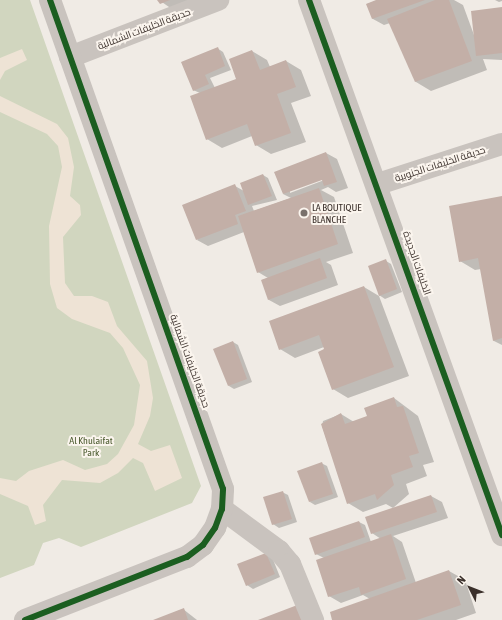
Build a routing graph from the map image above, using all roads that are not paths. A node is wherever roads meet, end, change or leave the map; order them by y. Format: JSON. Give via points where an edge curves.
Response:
{"nodes":[{"id":1,"x":50,"y":0,"type":"edge"},
{"id":2,"x":218,"y":0,"type":"edge"},
{"id":3,"x":309,"y":0,"type":"edge"},
{"id":4,"x":70,"y":57,"type":"junction"},
{"id":5,"x":502,"y":144,"type":"edge"},
{"id":6,"x":378,"y":184,"type":"junction"},
{"id":7,"x":222,"y":509,"type":"junction"},
{"id":8,"x":502,"y":535,"type":"edge"},
{"id":9,"x":25,"y":620,"type":"edge"},
{"id":10,"x":313,"y":620,"type":"edge"}],
"edges":[{"from":1,"to":4,"type":"street","name":"حديقة الخليفات الشمالية"},
{"from":2,"to":4,"type":"street","name":"حديقة الخليفات الشمالية"},
{"from":3,"to":6,"type":"street","name":"الخليفات الجديدة"},
{"from":4,"to":7,"type":"street","name":"حديقة الخليفات الشمالية","via":[[218,469],[223,489]]},
{"from":5,"to":6,"type":"street","name":"حديقة الخليفات الجنوبية"},
{"from":6,"to":8,"type":"street","name":"الخليفات الجديدة"},
{"from":7,"to":9,"type":"street","name":"حديقة الخليفات الشمالية","via":[[207,539],[187,557]]},
{"from":7,"to":10,"type":"street","via":[[279,551],[290,564]]}]}
